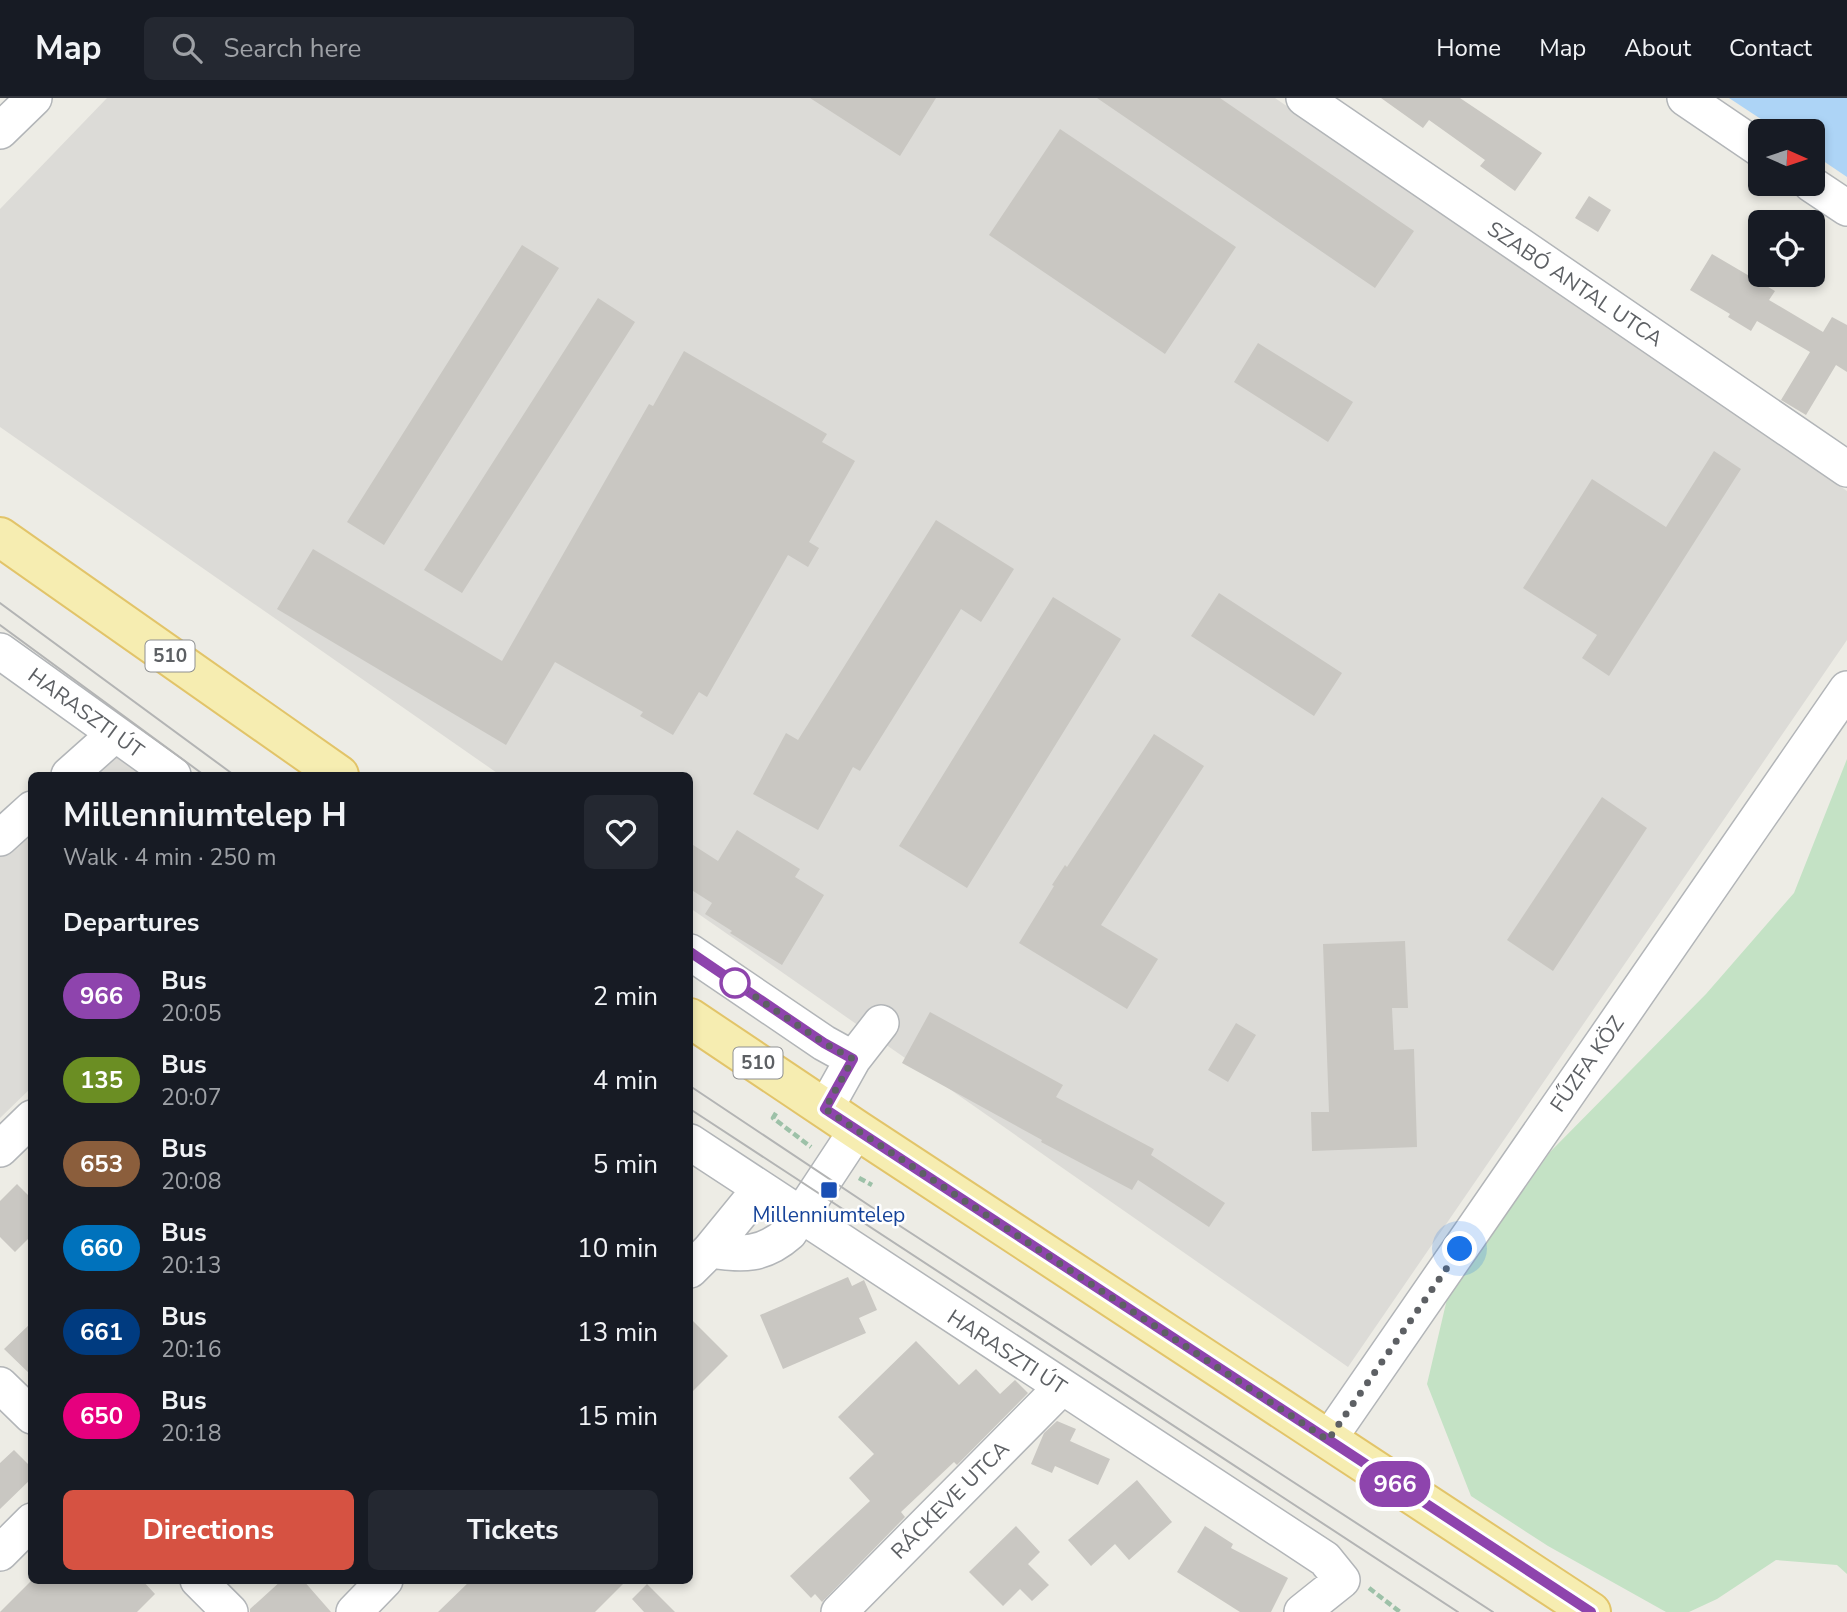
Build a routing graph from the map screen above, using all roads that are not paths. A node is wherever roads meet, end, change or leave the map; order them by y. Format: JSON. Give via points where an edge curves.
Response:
{"nodes":[{"id":1,"x":34,"y":98,"type":"edge"},
{"id":2,"x":1304,"y":98,"type":"edge"},
{"id":3,"x":1685,"y":98,"type":"edge"},
{"id":4,"x":0,"y":131,"type":"edge"},
{"id":5,"x":1748,"y":141,"type":"edge"},
{"id":6,"x":1825,"y":193,"type":"edge"},
{"id":7,"x":1847,"y":208,"type":"edge"},
{"id":8,"x":1847,"y":469,"type":"edge"},
{"id":9,"x":0,"y":537,"type":"edge"},
{"id":10,"x":0,"y":651,"type":"edge"},
{"id":11,"x":1847,"y":689,"type":"edge"},
{"id":12,"x":115,"y":734,"type":"junction"},
{"id":13,"x":72,"y":772,"type":"edge"},
{"id":14,"x":169,"y":772,"type":"edge"},
{"id":15,"x":335,"y":772,"type":"edge"},
{"id":16,"x":28,"y":813,"type":"edge"},
{"id":17,"x":0,"y":838,"type":"edge"},
{"id":18,"x":693,"y":954,"type":"edge"},
{"id":19,"x":693,"y":1020,"type":"edge"},
{"id":20,"x":881,"y":1023,"type":"dead end"},
{"id":21,"x":853,"y":1059,"type":"junction"},
{"id":22,"x":825,"y":1109,"type":"junction"},
{"id":23,"x":28,"y":1122,"type":"edge"},
{"id":24,"x":857,"y":1130,"type":"junction"},
{"id":25,"x":693,"y":1144,"type":"edge"},
{"id":26,"x":0,"y":1149,"type":"edge"},
{"id":27,"x":759,"y":1189,"type":"junction"},
{"id":28,"x":800,"y":1216,"type":"junction"},
{"id":29,"x":700,"y":1260,"type":"edge"},
{"id":30,"x":0,"y":1385,"type":"edge"},
{"id":31,"x":1061,"y":1388,"type":"junction"},
{"id":32,"x":28,"y":1412,"type":"edge"},
{"id":33,"x":1328,"y":1440,"type":"junction"},
{"id":34,"x":28,"y":1525,"type":"edge"},
{"id":35,"x":0,"y":1553,"type":"edge"},
{"id":36,"x":202,"y":1584,"type":"edge"},
{"id":37,"x":381,"y":1584,"type":"edge"},
{"id":38,"x":230,"y":1612,"type":"edge"},
{"id":39,"x":354,"y":1612,"type":"edge"},
{"id":40,"x":839,"y":1612,"type":"edge"},
{"id":41,"x":1302,"y":1612,"type":"edge"},
{"id":42,"x":1591,"y":1612,"type":"edge"}],
"edges":[{"from":1,"to":4,"type":"street"},
{"from":2,"to":8,"type":"street","name":"SZABÓ ANTAL UTCA"},
{"from":3,"to":5,"type":"street"},
{"from":6,"to":7,"type":"street"},
{"from":9,"to":15,"type":"main road","number":"510"},
{"from":10,"to":12,"type":"street","name":"HARASZTI ÚT"},
{"from":11,"to":33,"type":"street","name":"FŰZFA KÖZ"},
{"from":12,"to":13,"type":"street"},
{"from":12,"to":14,"type":"street","name":"HARASZTI ÚT"},
{"from":16,"to":17,"type":"street"},
{"from":18,"to":21,"type":"street"},
{"from":19,"to":22,"type":"main road","number":"510"},
{"from":20,"to":21,"type":"street"},
{"from":21,"to":22,"type":"street"},
{"from":22,"to":24,"type":"main road","number":"510"},
{"from":23,"to":26,"type":"street"},
{"from":24,"to":28,"type":"street"},
{"from":24,"to":33,"type":"main road","number":"510"},
{"from":25,"to":27,"type":"street","name":"HARASZTI ÚT"},
{"from":27,"to":28,"type":"street","name":"HARASZTI ÚT"},
{"from":27,"to":29,"type":"street"},
{"from":28,"to":29,"type":"street","via":[[777,1243]]},
{"from":28,"to":31,"type":"street","name":"HARASZTI ÚT"},
{"from":30,"to":32,"type":"street"},
{"from":31,"to":40,"type":"street","name":"RÁCKEVE UTCA"},
{"from":31,"to":41,"type":"street","name":"HARASZTI ÚT","via":[[1325,1559],[1342,1580]]},
{"from":33,"to":42,"type":"main road","number":"510"},
{"from":34,"to":35,"type":"street"},
{"from":36,"to":38,"type":"street"},
{"from":37,"to":39,"type":"street"}]}
